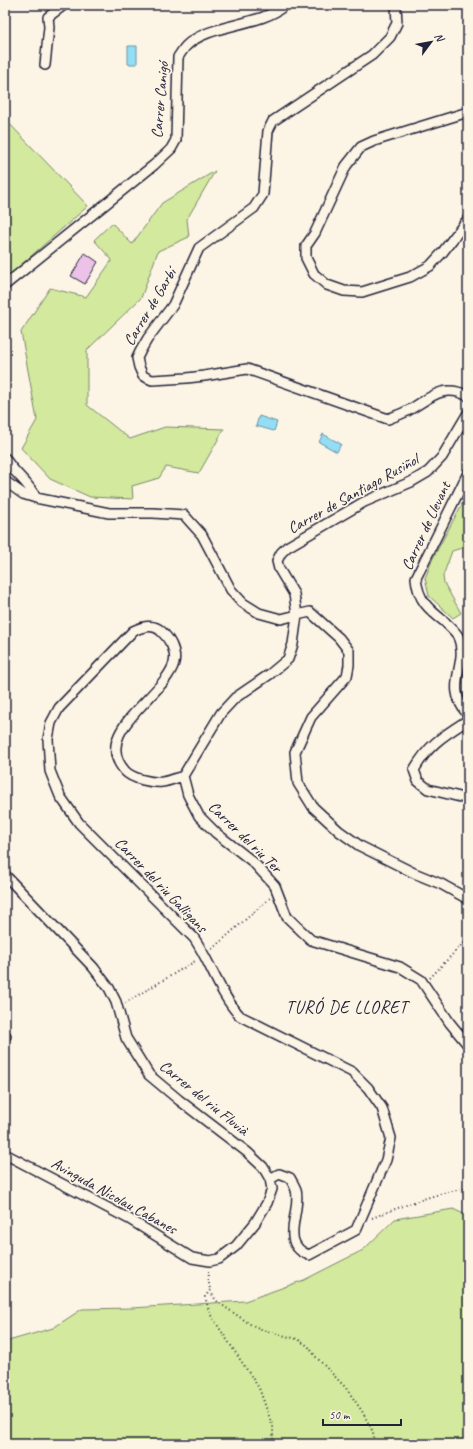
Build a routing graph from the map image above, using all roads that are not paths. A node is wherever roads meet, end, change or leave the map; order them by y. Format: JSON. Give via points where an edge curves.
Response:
{"nodes":[{"id":1,"x":64,"y":5,"type":"edge"},
{"id":2,"x":286,"y":5,"type":"edge"},
{"id":3,"x":396,"y":5,"type":"edge"},
{"id":4,"x":45,"y":65,"type":"dead end"},
{"id":5,"x":468,"y":112,"type":"edge"},
{"id":6,"x":468,"y":219,"type":"edge"},
{"id":7,"x":5,"y":285,"type":"edge"},
{"id":8,"x":468,"y":396,"type":"edge"},
{"id":9,"x":468,"y":413,"type":"edge"},
{"id":10,"x":5,"y":458,"type":"edge"},
{"id":11,"x":468,"y":473,"type":"edge"},
{"id":12,"x":5,"y":481,"type":"edge"},
{"id":13,"x":36,"y":498,"type":"junction"},
{"id":14,"x":297,"y":615,"type":"junction"},
{"id":15,"x":468,"y":715,"type":"edge"},
{"id":16,"x":468,"y":720,"type":"edge"},
{"id":17,"x":183,"y":776,"type":"junction"},
{"id":18,"x":468,"y":799,"type":"edge"},
{"id":19,"x":5,"y":875,"type":"edge"},
{"id":20,"x":468,"y":900,"type":"edge"},
{"id":21,"x":468,"y":1044,"type":"edge"},
{"id":22,"x":5,"y":1154,"type":"edge"},
{"id":23,"x":270,"y":1178,"type":"junction"}],
"edges":[{"from":1,"to":4,"type":"street","via":[[48,17]]},
{"from":2,"to":7,"type":"street","name":"Carrer Canigó","via":[[264,16],[204,35],[186,46],[178,57],[176,140],[171,149]]},
{"from":3,"to":8,"type":"street","name":"Carrer de Garbí","via":[[397,23],[390,37],[372,55],[273,121],[268,131],[263,194],[254,208],[200,248],[173,305],[148,338],[137,358],[143,376],[152,380],[204,376],[247,369],[388,419],[445,390],[459,391]]},
{"from":5,"to":6,"type":"street","via":[[361,147],[346,166],[315,233],[306,246],[306,258],[314,274],[327,285],[344,291],[362,292],[410,277],[430,266]]},
{"from":9,"to":14,"type":"street","name":"Carrer de Santiago Rusiñol","via":[[442,457],[428,472],[364,502],[281,553],[277,561],[278,569],[294,594]]},
{"from":10,"to":13,"type":"street","via":[[29,485]]},
{"from":11,"to":15,"type":"street","name":"Carrer de Llevant","via":[[416,578],[421,600],[457,635],[462,653],[456,685],[457,697]]},
{"from":12,"to":13,"type":"street","via":[[23,494]]},
{"from":13,"to":14,"type":"street","via":[[109,513],[184,515],[202,535],[231,590],[243,603],[259,613],[281,619]]},
{"from":14,"to":17,"type":"street","via":[[288,659],[235,698],[221,713]]},
{"from":14,"to":20,"type":"street","via":[[310,612],[339,638],[349,651],[350,665],[347,676],[311,716],[295,752],[298,783],[313,807],[360,846],[441,884]]},
{"from":16,"to":18,"type":"street","via":[[436,741],[422,756],[414,770],[418,781],[428,790]]},
{"from":17,"to":21,"type":"street","name":"Carrer del riu Ter","via":[[188,795],[199,816],[216,834],[253,862],[275,886],[288,917],[311,940],[400,967],[421,980],[450,1023]]},
{"from":17,"to":23,"type":"street","name":"Carrer del riu Galligans","via":[[162,782],[141,780],[126,773],[116,760],[116,745],[122,729],[167,677],[174,662],[174,651],[168,638],[158,628],[143,626],[133,631],[59,708],[51,723],[48,739],[50,770],[60,796],[79,823],[194,938],[230,1005],[240,1016],[352,1072],[368,1088],[382,1108],[391,1138],[386,1160],[356,1230],[309,1255],[302,1253],[293,1239],[296,1190],[290,1178],[279,1174]]},
{"from":19,"to":23,"type":"street","name":"Carrer del riu Fluvià","via":[[94,968],[109,988],[126,1038],[149,1075],[247,1152],[263,1167]]},
{"from":22,"to":23,"type":"street","name":"Avinguda Nicolau Cabanes","via":[[129,1219],[192,1258],[210,1261],[219,1259],[236,1246],[255,1223],[272,1189]]}]}
